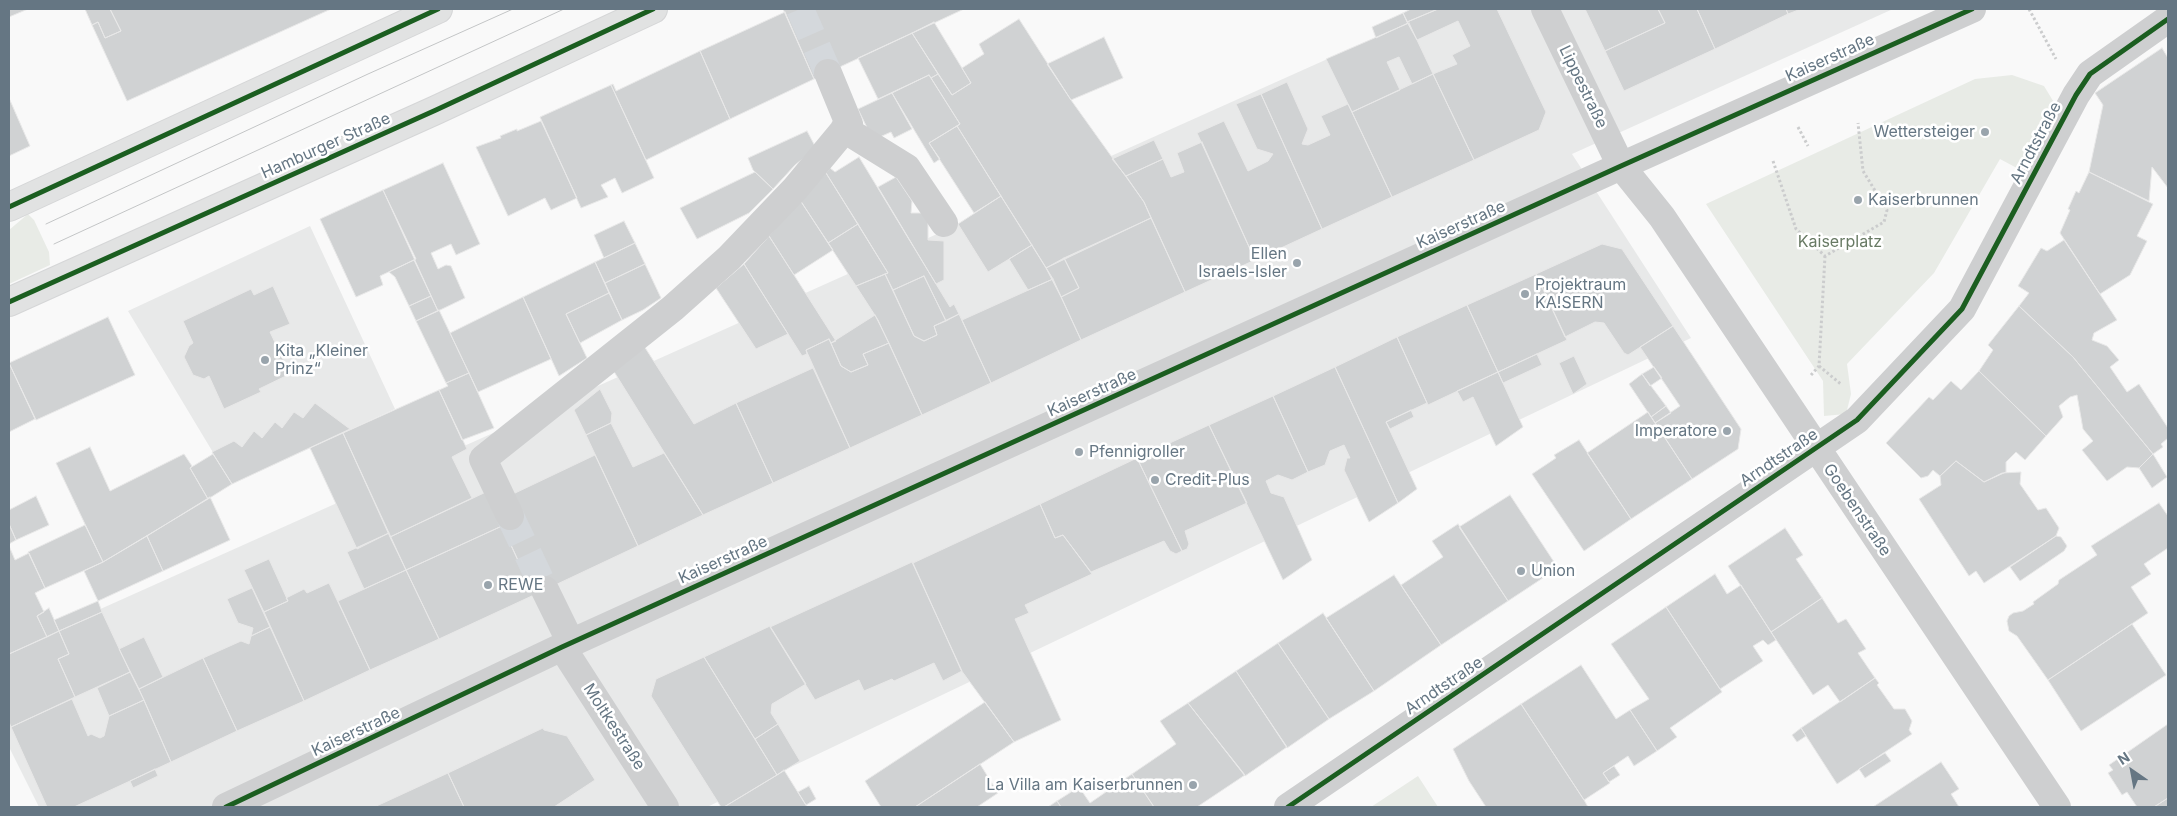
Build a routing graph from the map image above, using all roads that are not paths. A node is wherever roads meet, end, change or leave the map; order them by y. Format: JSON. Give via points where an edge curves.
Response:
{"nodes":[{"id":1,"x":438,"y":9,"type":"edge"},
{"id":2,"x":653,"y":9,"type":"edge"},
{"id":3,"x":1545,"y":9,"type":"edge"},
{"id":4,"x":1972,"y":9,"type":"edge"},
{"id":5,"x":2168,"y":19,"type":"edge"},
{"id":6,"x":828,"y":73,"type":"tunnel mouth"},
{"id":7,"x":844,"y":129,"type":"junction"},
{"id":8,"x":1621,"y":166,"type":"junction"},
{"id":9,"x":9,"y":207,"type":"edge"},
{"id":10,"x":944,"y":223,"type":"dead end"},
{"id":11,"x":9,"y":302,"type":"edge"},
{"id":12,"x":1816,"y":448,"type":"junction"},
{"id":13,"x":510,"y":516,"type":"tunnel mouth"},
{"id":14,"x":545,"y":590,"type":"tunnel mouth"},
{"id":15,"x":566,"y":645,"type":"junction"},
{"id":16,"x":226,"y":807,"type":"edge"},
{"id":17,"x":665,"y":807,"type":"edge"},
{"id":18,"x":1288,"y":807,"type":"edge"},
{"id":19,"x":2057,"y":807,"type":"edge"}],
"edges":[{"from":1,"to":9,"type":"main road"},
{"from":2,"to":11,"type":"main road","name":"Hamburger Straße"},
{"from":3,"to":8,"type":"street","name":"Lippestraße"},
{"from":4,"to":8,"type":"street","name":"Kaiserstraße"},
{"from":5,"to":12,"type":"street","name":"Arndtstraße","via":[[2090,74],[1962,310],[1857,420]]},
{"from":6,"to":7,"type":"street","via":[[849,124]]},
{"from":7,"to":10,"type":"street","via":[[907,168]]},
{"from":7,"to":13,"type":"street","via":[[795,189],[728,258],[673,308],[482,459]]},
{"from":8,"to":12,"type":"street","name":"Goebenstraße","via":[[1662,217]]},
{"from":8,"to":15,"type":"street","name":"Kaiserstraße"},
{"from":12,"to":18,"type":"street","name":"Arndtstraße"},
{"from":12,"to":19,"type":"street","name":"Goebenstraße"},
{"from":14,"to":15,"type":"street","name":"Moltkestraße"},
{"from":15,"to":16,"type":"street","name":"Kaiserstraße"},
{"from":15,"to":17,"type":"street","name":"Moltkestraße"}]}
